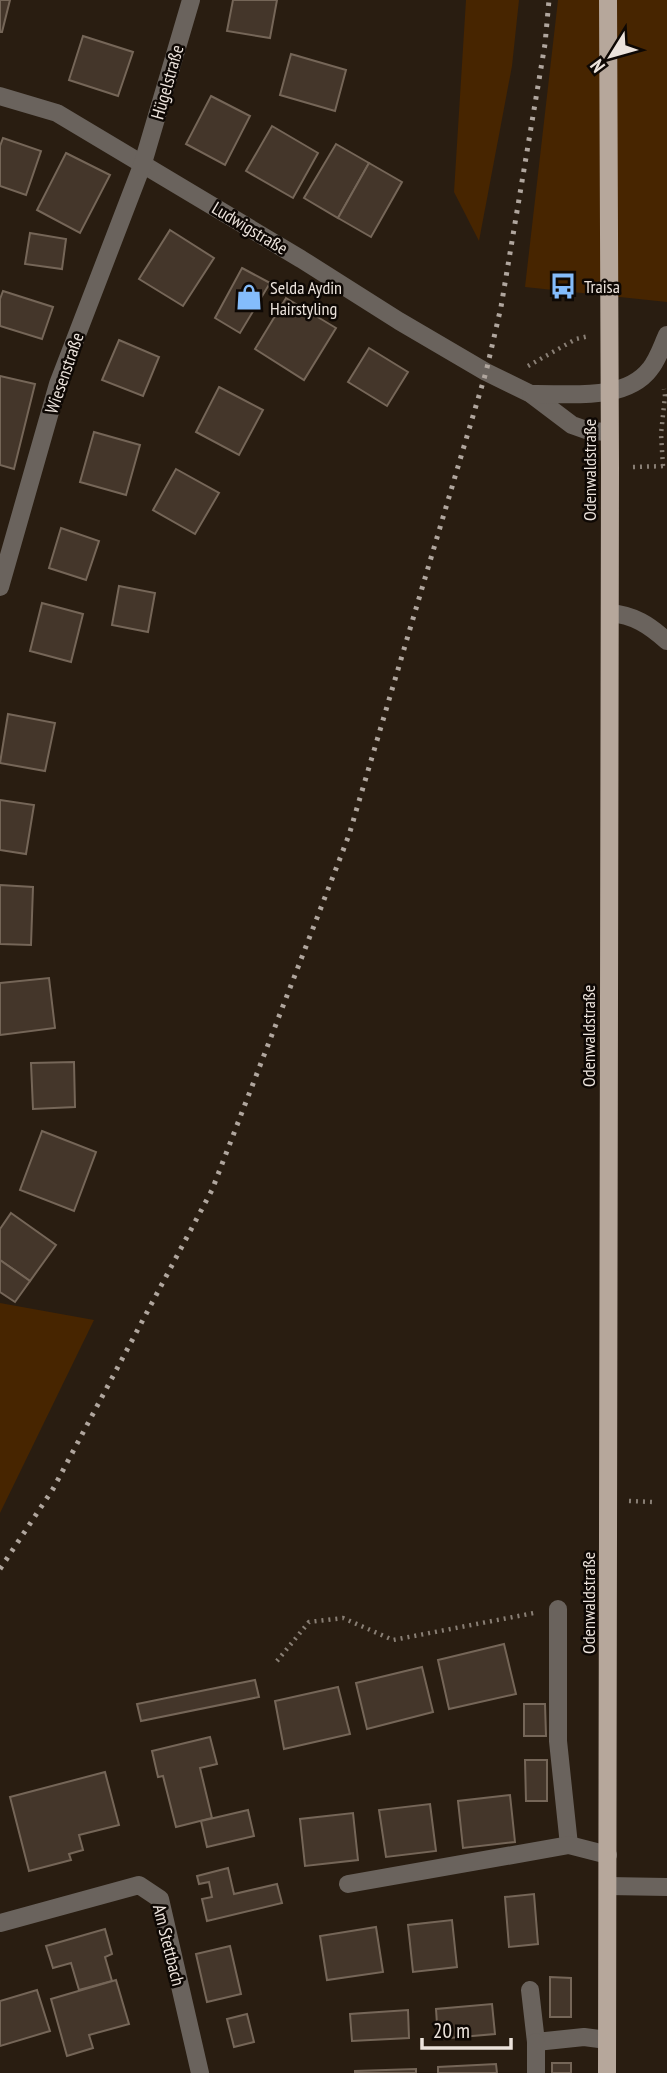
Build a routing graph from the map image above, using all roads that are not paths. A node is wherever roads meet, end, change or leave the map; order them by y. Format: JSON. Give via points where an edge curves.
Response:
{"nodes":[{"id":1,"x":191,"y":0,"type":"edge"},
{"id":2,"x":608,"y":0,"type":"edge"},
{"id":3,"x":0,"y":96,"type":"edge"},
{"id":4,"x":143,"y":163,"type":"junction"},
{"id":5,"x":667,"y":335,"type":"edge"},
{"id":6,"x":609,"y":392,"type":"junction"},
{"id":7,"x":531,"y":394,"type":"junction"},
{"id":8,"x":609,"y":432,"type":"junction"},
{"id":9,"x":0,"y":587,"type":"edge"},
{"id":10,"x":610,"y":613,"type":"junction"},
{"id":11,"x":667,"y":641,"type":"edge"},
{"id":12,"x":558,"y":1609,"type":"road end"},
{"id":13,"x":569,"y":1845,"type":"junction"},
{"id":14,"x":608,"y":1855,"type":"junction"},
{"id":15,"x":348,"y":1884,"type":"dead end"},
{"id":16,"x":608,"y":1886,"type":"junction"},
{"id":17,"x":667,"y":1887,"type":"edge"},
{"id":18,"x":0,"y":1923,"type":"edge"},
{"id":19,"x":530,"y":1990,"type":"dead end"},
{"id":20,"x":607,"y":2040,"type":"junction"},
{"id":21,"x":536,"y":2042,"type":"junction"},
{"id":22,"x":200,"y":2073,"type":"edge"},
{"id":23,"x":536,"y":2073,"type":"edge"},
{"id":24,"x":607,"y":2073,"type":"edge"}],
"edges":[{"from":1,"to":4,"type":"street","name":"Hügelstraße"},
{"from":2,"to":6,"type":"main road","name":"Odenwaldstraße"},
{"from":3,"to":4,"type":"street","name":"Ludwigstraße","via":[[57,113]]},
{"from":4,"to":7,"type":"street","name":"Ludwigstraße","via":[[410,328]]},
{"from":4,"to":9,"type":"street","name":"Wiesenstraße","via":[[58,384]]},
{"from":5,"to":6,"type":"street","via":[[647,373],[635,384]]},
{"from":6,"to":7,"type":"street","name":"Ludwigstraße"},
{"from":6,"to":8,"type":"main road","name":"Odenwaldstraße"},
{"from":7,"to":8,"type":"street","name":"Ludwigstraße","via":[[572,425]]},
{"from":8,"to":10,"type":"main road","name":"Odenwaldstraße"},
{"from":10,"to":11,"type":"street","via":[[642,621]]},
{"from":10,"to":14,"type":"main road","name":"Odenwaldstraße"},
{"from":12,"to":13,"type":"street","via":[[558,1741]]},
{"from":13,"to":14,"type":"street"},
{"from":13,"to":15,"type":"street"},
{"from":14,"to":16,"type":"main road","name":"Odenwaldstraße"},
{"from":16,"to":17,"type":"street"},
{"from":16,"to":20,"type":"main road","name":"Odenwaldstraße"},
{"from":18,"to":22,"type":"street","name":"Am Stettbach","via":[[139,1885],[160,1899]]},
{"from":19,"to":21,"type":"street"},
{"from":20,"to":21,"type":"street","via":[[584,2037]]},
{"from":20,"to":24,"type":"main road","name":"Odenwaldstraße"},
{"from":21,"to":23,"type":"street"}]}
